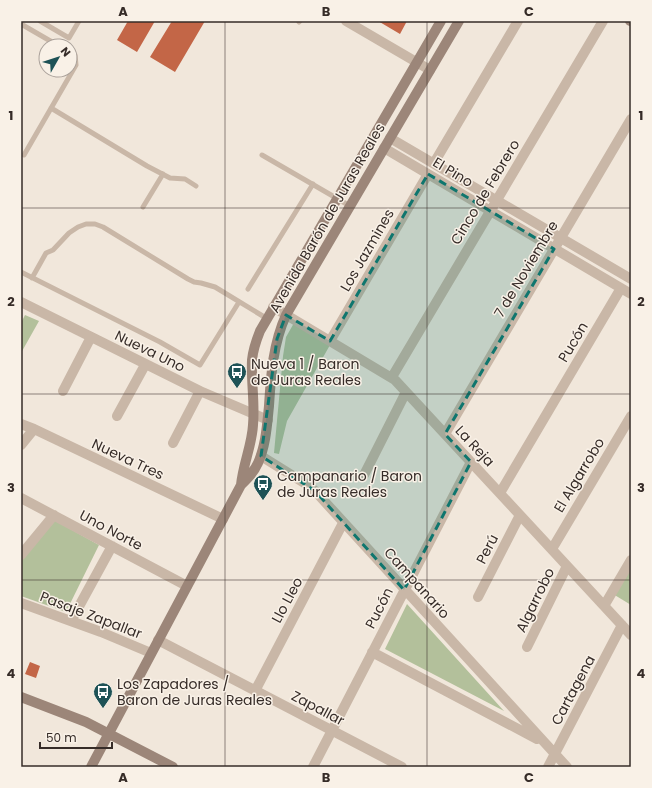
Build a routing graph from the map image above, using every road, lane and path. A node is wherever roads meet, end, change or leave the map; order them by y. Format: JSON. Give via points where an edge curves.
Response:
{"nodes":[{"id":1,"x":40,"y":21,"type":"edge"},
{"id":2,"x":79,"y":21,"type":"edge"},
{"id":3,"x":346,"y":21,"type":"edge"},
{"id":4,"x":441,"y":21,"type":"edge"},
{"id":5,"x":459,"y":21,"type":"edge"},
{"id":6,"x":518,"y":21,"type":"edge"},
{"id":7,"x":603,"y":21,"type":"edge"},
{"id":8,"x":21,"y":24,"type":"edge"},
{"id":9,"x":45,"y":38,"type":"edge"},
{"id":10,"x":416,"y":62,"type":"junction"},
{"id":11,"x":430,"y":70,"type":"junction"},
{"id":12,"x":68,"y":78,"type":"edge"},
{"id":13,"x":51,"y":108,"type":"junction"},
{"id":14,"x":631,"y":119,"type":"edge"},
{"id":15,"x":390,"y":138,"type":"junction"},
{"id":16,"x":384,"y":148,"type":"junction"},
{"id":17,"x":24,"y":155,"type":"dead end"},
{"id":18,"x":262,"y":155,"type":"dead end"},
{"id":19,"x":434,"y":163,"type":"junction"},
{"id":20,"x":163,"y":174,"type":"junction"},
{"id":21,"x":428,"y":174,"type":"junction"},
{"id":22,"x":312,"y":184,"type":"junction"},
{"id":23,"x":196,"y":186,"type":"dead end"},
{"id":24,"x":337,"y":198,"type":"junction"},
{"id":25,"x":496,"y":200,"type":"junction"},
{"id":26,"x":350,"y":206,"type":"junction"},
{"id":27,"x":143,"y":207,"type":"dead end"},
{"id":28,"x":490,"y":211,"type":"junction"},
{"id":29,"x":561,"y":238,"type":"junction"},
{"id":30,"x":554,"y":249,"type":"junction"},
{"id":31,"x":21,"y":272,"type":"edge"},
{"id":32,"x":32,"y":278,"type":"junction"},
{"id":33,"x":631,"y":279,"type":"edge"},
{"id":34,"x":621,"y":288,"type":"junction"},
{"id":35,"x":248,"y":290,"type":"dead end"},
{"id":36,"x":631,"y":294,"type":"edge"},
{"id":37,"x":239,"y":302,"type":"junction"},
{"id":38,"x":22,"y":304,"type":"edge"},
{"id":39,"x":273,"y":307,"type":"junction"},
{"id":40,"x":286,"y":315,"type":"junction"},
{"id":41,"x":266,"y":318,"type":"junction"},
{"id":42,"x":91,"y":337,"type":"junction"},
{"id":43,"x":330,"y":341,"type":"junction"},
{"id":44,"x":146,"y":365,"type":"junction"},
{"id":45,"x":392,"y":377,"type":"junction"},
{"id":46,"x":63,"y":391,"type":"dead end"},
{"id":47,"x":200,"y":391,"type":"junction"},
{"id":48,"x":406,"y":392,"type":"junction"},
{"id":49,"x":254,"y":414,"type":"junction"},
{"id":50,"x":117,"y":416,"type":"dead end"},
{"id":51,"x":631,"y":416,"type":"edge"},
{"id":52,"x":268,"y":420,"type":"junction"},
{"id":53,"x":21,"y":424,"type":"edge"},
{"id":54,"x":34,"y":429,"type":"junction"},
{"id":55,"x":445,"y":434,"type":"junction"},
{"id":56,"x":173,"y":443,"type":"dead end"},
{"id":57,"x":21,"y":445,"type":"edge"},
{"id":58,"x":261,"y":456,"type":"junction"},
{"id":59,"x":471,"y":462,"type":"junction"},
{"id":60,"x":364,"y":475,"type":"dead end"},
{"id":61,"x":241,"y":485,"type":"junction"},
{"id":62,"x":500,"y":493,"type":"junction"},
{"id":63,"x":21,"y":498,"type":"edge"},
{"id":64,"x":54,"y":515,"type":"junction"},
{"id":65,"x":520,"y":515,"type":"junction"},
{"id":66,"x":223,"y":519,"type":"junction"},
{"id":67,"x":344,"y":523,"type":"junction"},
{"id":68,"x":112,"y":546,"type":"junction"},
{"id":69,"x":552,"y":549,"type":"junction"},
{"id":70,"x":21,"y":555,"type":"edge"},
{"id":71,"x":631,"y":560,"type":"edge"},
{"id":72,"x":567,"y":566,"type":"junction"},
{"id":73,"x":187,"y":586,"type":"junction"},
{"id":74,"x":404,"y":590,"type":"junction"},
{"id":75,"x":478,"y":597,"type":"dead end"},
{"id":76,"x":21,"y":603,"type":"edge"},
{"id":77,"x":604,"y":606,"type":"junction"},
{"id":78,"x":71,"y":621,"type":"junction"},
{"id":79,"x":622,"y":625,"type":"junction"},
{"id":80,"x":631,"y":634,"type":"edge"},
{"id":81,"x":158,"y":640,"type":"junction"},
{"id":82,"x":527,"y":647,"type":"dead end"},
{"id":83,"x":372,"y":652,"type":"junction"},
{"id":84,"x":152,"y":653,"type":"junction"},
{"id":85,"x":255,"y":691,"type":"junction"},
{"id":86,"x":21,"y":697,"type":"edge"},
{"id":87,"x":332,"y":730,"type":"junction"},
{"id":88,"x":109,"y":733,"type":"junction"},
{"id":89,"x":543,"y":742,"type":"junction"},
{"id":90,"x":555,"y":754,"type":"junction"},
{"id":91,"x":91,"y":767,"type":"edge"},
{"id":92,"x":174,"y":767,"type":"edge"},
{"id":93,"x":312,"y":767,"type":"edge"},
{"id":94,"x":402,"y":767,"type":"edge"},
{"id":95,"x":548,"y":767,"type":"edge"},
{"id":96,"x":567,"y":767,"type":"edge"}],
"edges":[{"from":1,"to":2,"type":"lane","via":[[69,38]]},
{"from":3,"to":10,"type":"street"},
{"from":4,"to":10,"type":"street","name":"Avenida Barón de Juras Reales"},
{"from":5,"to":11,"type":"street","name":"Avenida Barón de Juras Reales"},
{"from":6,"to":19,"type":"street"},
{"from":7,"to":25,"type":"street","name":"Cinco de Febrero"},
{"from":8,"to":9,"type":"lane"},
{"from":10,"to":11,"type":"street"},
{"from":10,"to":24,"type":"street","name":"Avenida Barón de Juras Reales"},
{"from":11,"to":15,"type":"street","name":"Avenida Barón de Juras Reales"},
{"from":12,"to":13,"type":"lane"},
{"from":13,"to":17,"type":"lane"},
{"from":13,"to":20,"type":"lane"},
{"from":14,"to":29,"type":"street","name":"7 de Noviembre"},
{"from":15,"to":16,"type":"street","name":"Avenida Barón de Juras Reales"},
{"from":15,"to":19,"type":"street","name":"El Pino"},
{"from":16,"to":21,"type":"street","name":"El Pino"},
{"from":16,"to":26,"type":"street","name":"Avenida Barón de Juras Reales"},
{"from":18,"to":22,"type":"lane"},
{"from":19,"to":25,"type":"street","name":"El Pino"},
{"from":20,"to":23,"type":"lane","via":[[170,178],[185,179]]},
{"from":20,"to":27,"type":"lane"},
{"from":21,"to":28,"type":"street","name":"El Pino"},
{"from":21,"to":43,"type":"street","name":"Los Jazmines"},
{"from":22,"to":24,"type":"lane"},
{"from":22,"to":35,"type":"lane"},
{"from":24,"to":26,"type":"lane"},
{"from":24,"to":39,"type":"street","name":"Avenida Barón de Juras Reales"},
{"from":25,"to":28,"type":"street","name":"Cinco de Febrero"},
{"from":25,"to":29,"type":"street","name":"El Pino"},
{"from":26,"to":40,"type":"street","name":"Avenida Barón de Juras Reales"},
{"from":28,"to":30,"type":"street","name":"El Pino"},
{"from":28,"to":45,"type":"street","name":"Cinco de Febrero"},
{"from":29,"to":30,"type":"street","name":"7 de Noviembre"},
{"from":29,"to":33,"type":"street","name":"El Pino"},
{"from":30,"to":34,"type":"street","name":"El Pino"},
{"from":30,"to":55,"type":"street","name":"7 de Noviembre"},
{"from":31,"to":32,"type":"lane"},
{"from":32,"to":37,"type":"lane","via":[[46,253],[53,250],[69,233],[86,224],[95,224],[188,279],[215,287]]},
{"from":32,"to":37,"type":"lane","via":[[160,342],[200,365]]},
{"from":34,"to":36,"type":"street","name":"El Pino"},
{"from":34,"to":62,"type":"street","name":"Pucón"},
{"from":37,"to":41,"type":"lane"},
{"from":38,"to":42,"type":"street","name":"Nueva Uno"},
{"from":39,"to":40,"type":"street","name":"La Reja"},
{"from":39,"to":41,"type":"street","name":"Avenida Barón de Juras Reales"},
{"from":40,"to":43,"type":"street","name":"La Reja"},
{"from":40,"to":52,"type":"street","name":"Avenida Barón de Juras Reales","via":[[275,349]]},
{"from":41,"to":49,"type":"street","name":"Avenida Barón de Juras Reales","via":[[254,345],[252,360]]},
{"from":42,"to":44,"type":"street","name":"Nueva Uno"},
{"from":42,"to":46,"type":"street"},
{"from":43,"to":45,"type":"street","name":"La Reja"},
{"from":44,"to":47,"type":"street","name":"Nueva Uno"},
{"from":44,"to":50,"type":"street"},
{"from":45,"to":48,"type":"street","name":"La Reja"},
{"from":47,"to":49,"type":"street","name":"Nueva Uno"},
{"from":47,"to":56,"type":"street"},
{"from":48,"to":55,"type":"street","name":"La Reja"},
{"from":48,"to":60,"type":"street"},
{"from":49,"to":52,"type":"street","name":"Nueva Uno"},
{"from":49,"to":61,"type":"street","name":"Avenida Barón de Juras Reales","via":[[252,437]]},
{"from":51,"to":69,"type":"street","name":"El Algarrobo"},
{"from":52,"to":58,"type":"street","name":"Avenida Barón de Juras Reales"},
{"from":53,"to":54,"type":"street","name":"Nueva Tres"},
{"from":54,"to":57,"type":"street"},
{"from":54,"to":66,"type":"street","name":"Nueva Tres"},
{"from":55,"to":59,"type":"street","name":"La Reja"},
{"from":58,"to":61,"type":"street","name":"Avenida Barón de Juras Reales","via":[[254,471]]},
{"from":58,"to":67,"type":"street","name":"Campanario","via":[[310,487]]},
{"from":59,"to":62,"type":"street","name":"La Reja"},
{"from":59,"to":74,"type":"street","name":"Pucón"},
{"from":61,"to":66,"type":"street","name":"Avenida Barón de Juras Reales"},
{"from":62,"to":65,"type":"street","name":"La Reja"},
{"from":63,"to":64,"type":"street","name":"Uno Norte"},
{"from":64,"to":68,"type":"street","name":"Uno Norte"},
{"from":64,"to":70,"type":"street"},
{"from":65,"to":69,"type":"street","name":"La Reja"},
{"from":65,"to":75,"type":"street","name":"Perú"},
{"from":66,"to":73,"type":"street","name":"Avenida Barón de Juras Reales"},
{"from":67,"to":74,"type":"street","name":"Campanario"},
{"from":67,"to":85,"type":"street","name":"Llo Lleo"},
{"from":68,"to":73,"type":"street","name":"Uno Norte"},
{"from":68,"to":78,"type":"street"},
{"from":69,"to":72,"type":"street","name":"La Reja"},
{"from":71,"to":77,"type":"street"},
{"from":72,"to":77,"type":"street","name":"La Reja"},
{"from":72,"to":82,"type":"street","name":"Algarrobo"},
{"from":73,"to":81,"type":"street","name":"Avenida Barón de Juras Reales"},
{"from":74,"to":83,"type":"street","name":"Pucón"},
{"from":74,"to":89,"type":"street","name":"Campanario"},
{"from":76,"to":78,"type":"street","name":"Pasaje Zapallar"},
{"from":77,"to":79,"type":"street","name":"La Reja"},
{"from":78,"to":84,"type":"street","name":"Pasaje Zapallar"},
{"from":79,"to":80,"type":"street","name":"La Reja"},
{"from":79,"to":90,"type":"street","name":"Cartagena"},
{"from":81,"to":84,"type":"street","name":"Avenida Barón de Juras Reales"},
{"from":81,"to":85,"type":"street","name":"Zapallar"},
{"from":83,"to":87,"type":"street","name":"Pucón"},
{"from":83,"to":89,"type":"street","name":"Campanario"},
{"from":84,"to":88,"type":"street","name":"Avenida Barón de Juras Reales"},
{"from":85,"to":87,"type":"street","name":"Zapallar"},
{"from":86,"to":88,"type":"street","via":[[68,714]]},
{"from":87,"to":93,"type":"street","name":"Pucón"},
{"from":87,"to":94,"type":"street","name":"Zapallar"},
{"from":88,"to":91,"type":"street","name":"Avenida Barón de Juras Reales"},
{"from":88,"to":92,"type":"street"},
{"from":89,"to":90,"type":"street","name":"Campanario"},
{"from":90,"to":95,"type":"street","name":"Cartagena"},
{"from":90,"to":96,"type":"street","name":"Campanario"}]}
